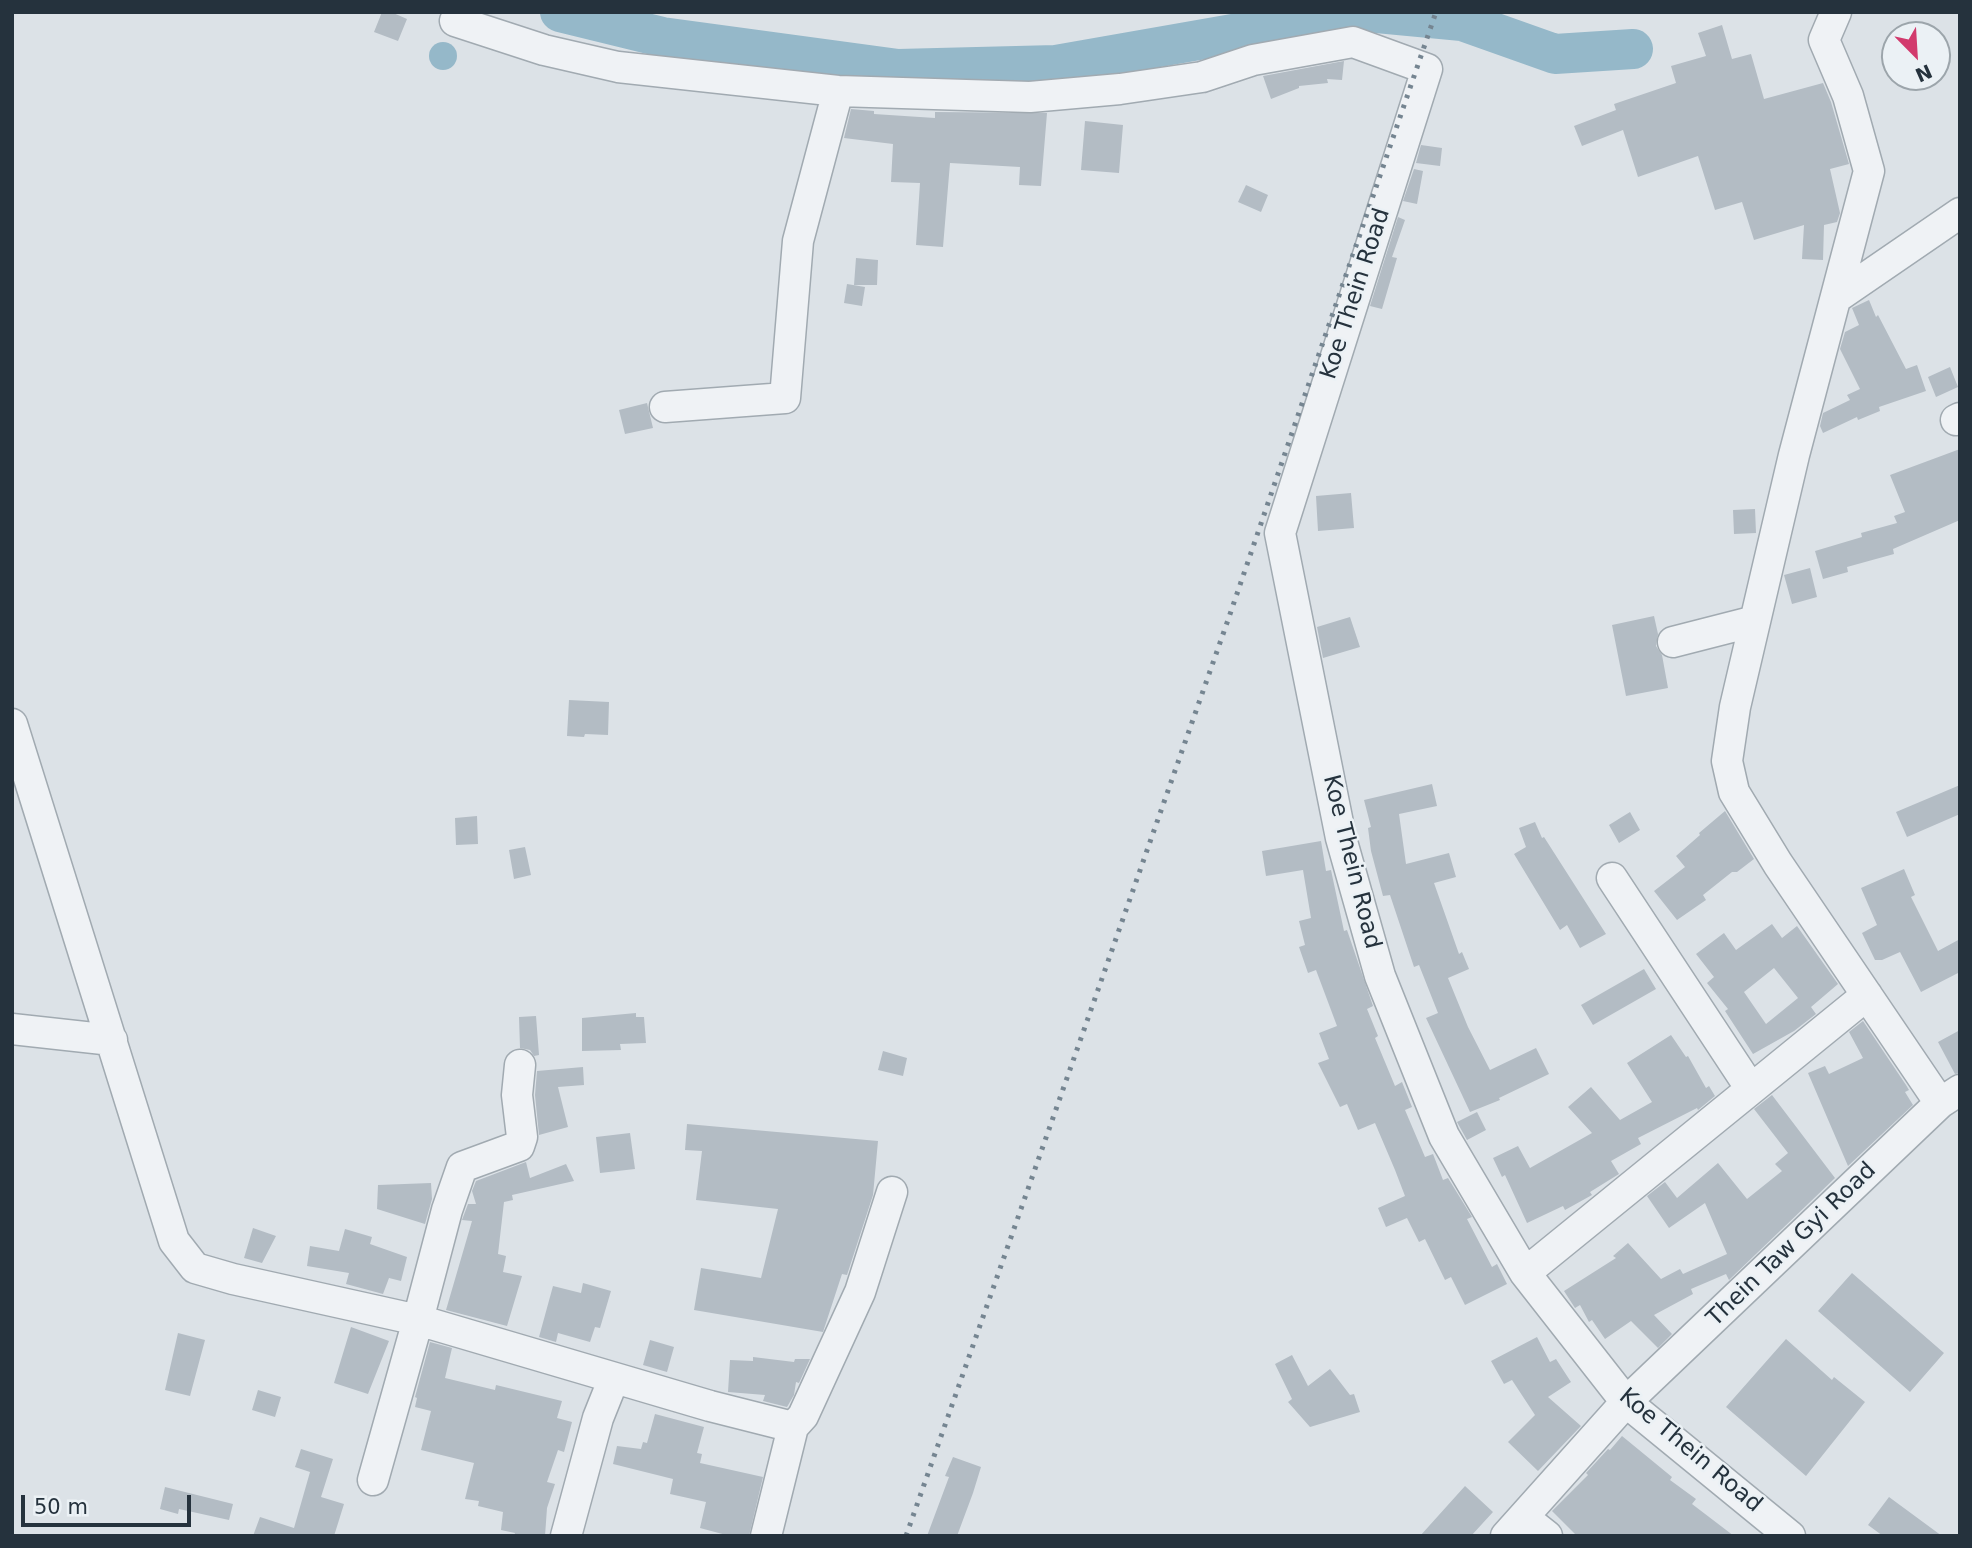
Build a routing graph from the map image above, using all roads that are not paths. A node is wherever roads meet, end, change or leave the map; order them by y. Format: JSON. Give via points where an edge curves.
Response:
{"nodes":[{"id":1,"x":1836,"y":12,"type":"edge"},
{"id":2,"x":455,"y":21,"type":"dead end"},
{"id":3,"x":838,"y":91,"type":"junction"},
{"id":4,"x":1960,"y":213,"type":"edge"},
{"id":5,"x":1836,"y":298,"type":"junction"},
{"id":6,"x":666,"y":407,"type":"dead end"},
{"id":7,"x":1755,"y":621,"type":"junction"},
{"id":8,"x":1674,"y":642,"type":"dead end"},
{"id":9,"x":12,"y":724,"type":"edge"},
{"id":10,"x":1612,"y":878,"type":"dead end"},
{"id":11,"x":1867,"y":995,"type":"junction"},
{"id":12,"x":12,"y":1029,"type":"edge"},
{"id":13,"x":112,"y":1040,"type":"junction"},
{"id":14,"x":520,"y":1065,"type":"dead end"},
{"id":15,"x":1751,"y":1089,"type":"junction"},
{"id":16,"x":1950,"y":1097,"type":"edge"},
{"id":17,"x":892,"y":1192,"type":"dead end"},
{"id":18,"x":1525,"y":1273,"type":"junction"},
{"id":19,"x":418,"y":1320,"type":"junction"},
{"id":20,"x":614,"y":1378,"type":"junction"},
{"id":21,"x":1626,"y":1402,"type":"junction"},
{"id":22,"x":793,"y":1427,"type":"junction"},
{"id":23,"x":373,"y":1480,"type":"dead end"},
{"id":24,"x":1515,"y":1526,"type":"edge"},
{"id":25,"x":566,"y":1536,"type":"edge"},
{"id":26,"x":766,"y":1536,"type":"edge"},
{"id":27,"x":1547,"y":1536,"type":"edge"},
{"id":28,"x":1790,"y":1536,"type":"edge"}],
"edges":[{"from":1,"to":5,"type":"street","via":[[1825,40],[1848,96],[1869,170]]},
{"from":2,"to":3,"type":"street","via":[[544,50],[618,67]]},
{"from":3,"to":6,"type":"street","via":[[798,241],[785,398]]},
{"from":3,"to":18,"type":"street","name":"Koe Thein Road","via":[[1030,97],[1120,89],[1202,77],[1253,61],[1353,42],[1427,69],[1280,533],[1341,838],[1380,976],[1444,1136]]},
{"from":4,"to":5,"type":"street"},
{"from":5,"to":7,"type":"street"},
{"from":7,"to":8,"type":"street"},
{"from":7,"to":11,"type":"street","via":[[1727,761],[1734,792]]},
{"from":9,"to":13,"type":"street"},
{"from":10,"to":15,"type":"street"},
{"from":11,"to":15,"type":"street"},
{"from":11,"to":16,"type":"street"},
{"from":12,"to":13,"type":"street"},
{"from":13,"to":19,"type":"street","via":[[174,1241],[195,1268]]},
{"from":14,"to":19,"type":"street","via":[[519,1146],[462,1167]]},
{"from":15,"to":18,"type":"street"},
{"from":16,"to":21,"type":"street","name":"Thein Taw Gyi Road"},
{"from":17,"to":22,"type":"street","via":[[860,1292],[803,1416]]},
{"from":18,"to":21,"type":"street","name":"Koe Thein Road"},
{"from":19,"to":20,"type":"street"},
{"from":19,"to":23,"type":"street"},
{"from":20,"to":22,"type":"street"},
{"from":20,"to":25,"type":"street","via":[[598,1418]]},
{"from":21,"to":24,"type":"street","name":"Thein Taw Gyi Road"},
{"from":21,"to":28,"type":"street","name":"Koe Thein Road"},
{"from":22,"to":26,"type":"street"},
{"from":24,"to":27,"type":"street"}]}
